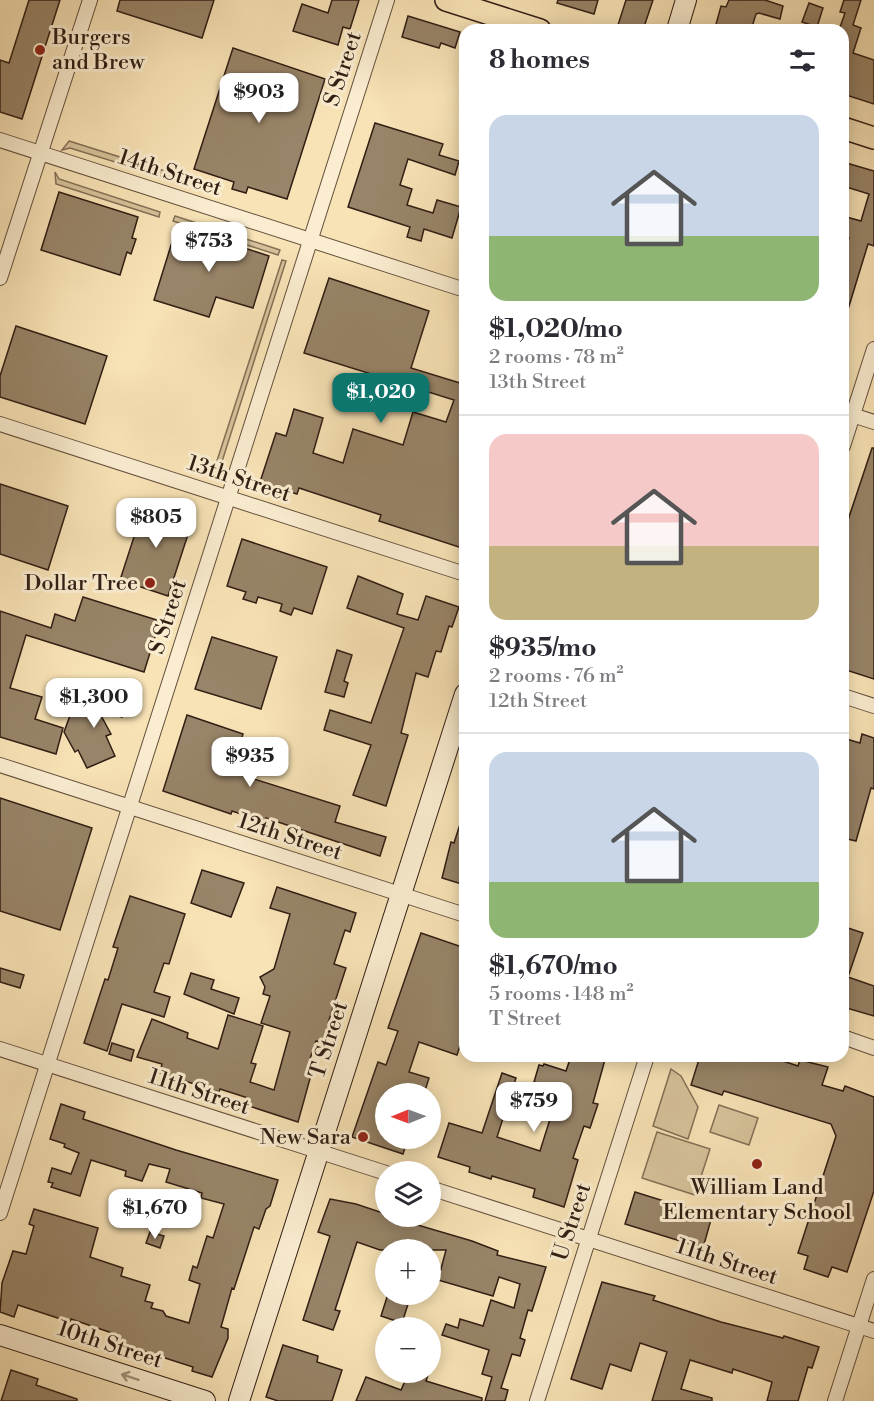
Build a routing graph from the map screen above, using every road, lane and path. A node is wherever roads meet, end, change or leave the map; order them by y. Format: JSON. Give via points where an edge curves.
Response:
{"nodes":[{"id":1,"x":90,"y":0,"type":"edge"},
{"id":2,"x":387,"y":0,"type":"edge"},
{"id":3,"x":446,"y":0,"type":"edge"},
{"id":4,"x":686,"y":0,"type":"edge"},
{"id":5,"x":521,"y":24,"type":"edge"},
{"id":6,"x":679,"y":24,"type":"edge"},
{"id":7,"x":849,"y":130,"type":"edge"},
{"id":8,"x":874,"y":138,"type":"edge"},
{"id":9,"x":0,"y":140,"type":"edge"},
{"id":10,"x":40,"y":153,"type":"junction"},
{"id":11,"x":310,"y":240,"type":"junction"},
{"id":12,"x":0,"y":278,"type":"edge"},
{"id":13,"x":459,"y":288,"type":"edge"},
{"id":14,"x":874,"y":349,"type":"edge"},
{"id":15,"x":849,"y":412,"type":"edge"},
{"id":16,"x":849,"y":414,"type":"edge"},
{"id":17,"x":874,"y":422,"type":"edge"},
{"id":18,"x":0,"y":424,"type":"edge"},
{"id":19,"x":228,"y":498,"type":"junction"},
{"id":20,"x":459,"y":572,"type":"edge"},
{"id":21,"x":849,"y":698,"type":"edge"},
{"id":22,"x":874,"y":706,"type":"edge"},
{"id":23,"x":459,"y":713,"type":"edge"},
{"id":24,"x":0,"y":765,"type":"edge"},
{"id":25,"x":129,"y":807,"type":"junction"},
{"id":26,"x":401,"y":895,"type":"junction"},
{"id":27,"x":459,"y":913,"type":"edge"},
{"id":28,"x":849,"y":1039,"type":"edge"},
{"id":29,"x":874,"y":1048,"type":"edge"},
{"id":30,"x":0,"y":1049,"type":"edge"},
{"id":31,"x":645,"y":1062,"type":"edge"},
{"id":32,"x":47,"y":1065,"type":"junction"},
{"id":33,"x":319,"y":1152,"type":"junction"},
{"id":34,"x":375,"y":1170,"type":"edge"},
{"id":35,"x":441,"y":1192,"type":"edge"},
{"id":36,"x":0,"y":1213,"type":"edge"},
{"id":37,"x":589,"y":1239,"type":"junction"},
{"id":38,"x":874,"y":1279,"type":"edge"},
{"id":39,"x":859,"y":1326,"type":"junction"},
{"id":40,"x":874,"y":1331,"type":"edge"},
{"id":41,"x":0,"y":1335,"type":"edge"},
{"id":42,"x":206,"y":1401,"type":"edge"},
{"id":43,"x":239,"y":1401,"type":"edge"},
{"id":44,"x":537,"y":1401,"type":"edge"},
{"id":45,"x":835,"y":1401,"type":"edge"}],
"edges":[{"from":1,"to":10,"type":"street"},
{"from":2,"to":11,"type":"street","name":"S Street"},
{"from":3,"to":5,"type":"main road"},
{"from":4,"to":6,"type":"street"},
{"from":7,"to":8,"type":"main road"},
{"from":9,"to":10,"type":"street","name":"14th Street"},
{"from":10,"to":11,"type":"street","name":"14th Street"},
{"from":10,"to":12,"type":"street"},
{"from":11,"to":13,"type":"street","name":"14th Street"},
{"from":11,"to":19,"type":"street","name":"S Street"},
{"from":14,"to":15,"type":"street"},
{"from":16,"to":17,"type":"street"},
{"from":18,"to":19,"type":"street","name":"13th Street"},
{"from":19,"to":20,"type":"street","name":"13th Street"},
{"from":19,"to":25,"type":"street","name":"S Street"},
{"from":21,"to":22,"type":"street"},
{"from":23,"to":26,"type":"street","name":"T Street"},
{"from":24,"to":25,"type":"street","name":"12th Street"},
{"from":25,"to":26,"type":"street","name":"12th Street"},
{"from":25,"to":32,"type":"street","name":"S Street"},
{"from":26,"to":27,"type":"street","name":"12th Street"},
{"from":26,"to":33,"type":"street","name":"T Street"},
{"from":28,"to":29,"type":"street"},
{"from":30,"to":32,"type":"street","name":"11th Street"},
{"from":31,"to":37,"type":"street","name":"U Street"},
{"from":32,"to":33,"type":"street","name":"11th Street"},
{"from":32,"to":36,"type":"street","name":"S Street"},
{"from":33,"to":34,"type":"street","name":"11th Street"},
{"from":33,"to":43,"type":"street","name":"T Street"},
{"from":35,"to":37,"type":"street","name":"11th Street"},
{"from":37,"to":39,"type":"street","name":"11th Street"},
{"from":37,"to":44,"type":"street","name":"U Street"},
{"from":38,"to":39,"type":"street"},
{"from":39,"to":40,"type":"street","name":"11th Street"},
{"from":39,"to":45,"type":"street"},
{"from":42,"to":41,"type":"street","name":"10th Street","one_way":true}]}
